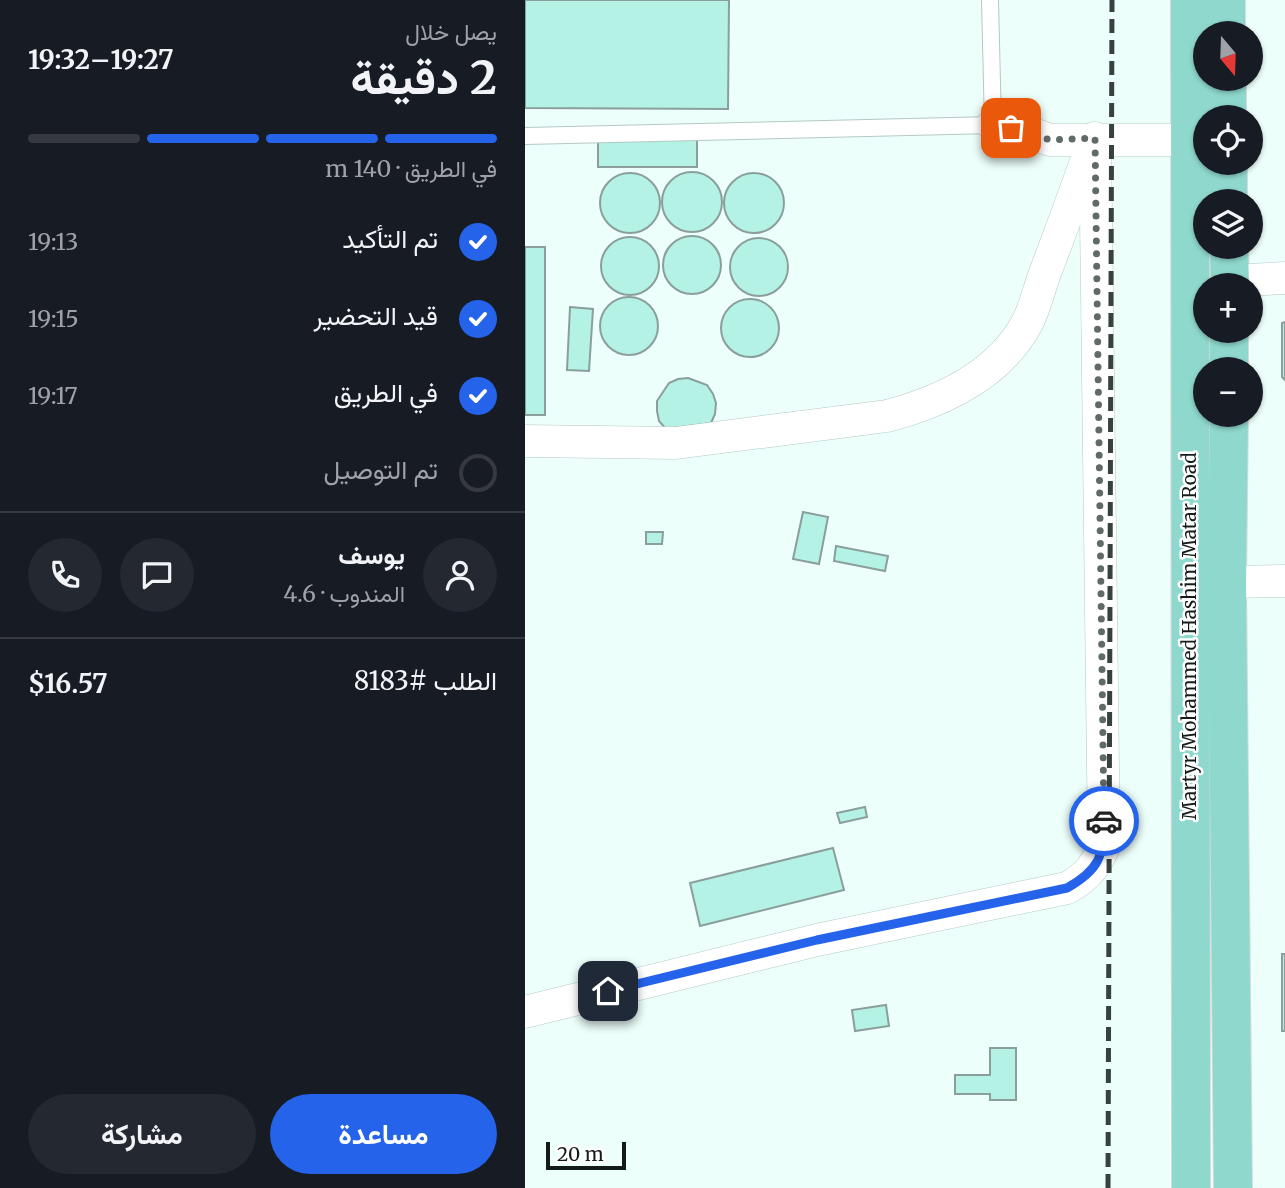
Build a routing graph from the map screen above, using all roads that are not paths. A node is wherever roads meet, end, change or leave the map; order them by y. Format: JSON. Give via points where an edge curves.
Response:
{"nodes":[{"id":1,"x":990,"y":0,"type":"edge"},
{"id":2,"x":1190,"y":0,"type":"edge"},
{"id":3,"x":1226,"y":0,"type":"edge"},
{"id":4,"x":1226,"y":21,"type":"edge"},
{"id":5,"x":1196,"y":105,"type":"edge"},
{"id":6,"x":993,"y":125,"type":"junction"},
{"id":7,"x":525,"y":136,"type":"edge"},
{"id":8,"x":1095,"y":138,"type":"junction"},
{"id":9,"x":1193,"y":140,"type":"edge"},
{"id":10,"x":1198,"y":175,"type":"edge"},
{"id":11,"x":1230,"y":271,"type":"edge"},
{"id":12,"x":1285,"y":278,"type":"edge"},
{"id":13,"x":1229,"y":427,"type":"edge"},
{"id":14,"x":525,"y":441,"type":"edge"},
{"id":15,"x":1285,"y":581,"type":"edge"},
{"id":16,"x":1227,"y":582,"type":"junction"},
{"id":17,"x":525,"y":1012,"type":"edge"},
{"id":18,"x":1191,"y":1188,"type":"edge"},
{"id":19,"x":1233,"y":1188,"type":"edge"}],
"edges":[{"from":1,"to":6,"type":"lane"},
{"from":2,"to":5,"type":"main road","name":"Martyr Mohammed Hashim Matar Road"},
{"from":3,"to":4,"type":"main road"},
{"from":6,"to":7,"type":"lane"},
{"from":6,"to":8,"type":"street","via":[[1050,140]]},
{"from":8,"to":9,"type":"street"},
{"from":8,"to":14,"type":"street","via":[[1027,324],[981,375],[951,394],[887,416],[676,443]]},
{"from":8,"to":17,"type":"street","via":[[1104,846],[1098,860],[1090,872],[1067,888],[817,940]]},
{"from":10,"to":18,"type":"main road","name":"Martyr Mohammed Hashim Matar Road"},
{"from":11,"to":12,"type":"street"},
{"from":13,"to":16,"type":"main road","name":"Martyr Mohammed Hashim Matar Road"},
{"from":15,"to":16,"type":"street"},
{"from":16,"to":19,"type":"main road","name":"Martyr Mohammed Hashim Matar Road"}]}
